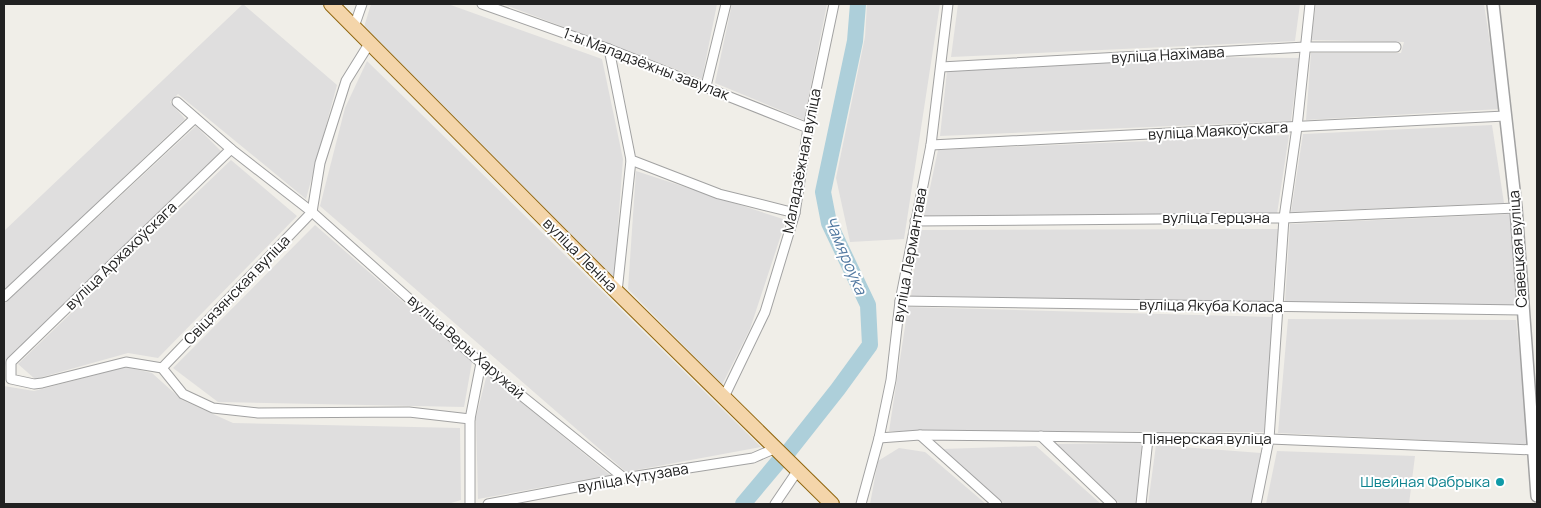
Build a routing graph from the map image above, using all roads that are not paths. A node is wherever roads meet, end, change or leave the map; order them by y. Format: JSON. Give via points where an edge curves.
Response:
{"nodes":[{"id":1,"x":331,"y":4,"type":"edge"},
{"id":2,"x":362,"y":4,"type":"edge"},
{"id":3,"x":482,"y":4,"type":"edge"},
{"id":4,"x":726,"y":4,"type":"edge"},
{"id":5,"x":834,"y":4,"type":"edge"},
{"id":6,"x":948,"y":4,"type":"edge"},
{"id":7,"x":1310,"y":4,"type":"edge"},
{"id":8,"x":1493,"y":4,"type":"edge"},
{"id":9,"x":354,"y":27,"type":"junction"},
{"id":10,"x":369,"y":44,"type":"junction"},
{"id":11,"x":1305,"y":47,"type":"junction"},
{"id":12,"x":1396,"y":47,"type":"dead end"},
{"id":13,"x":609,"y":48,"type":"junction"},
{"id":14,"x":940,"y":67,"type":"junction"},
{"id":15,"x":706,"y":86,"type":"junction"},
{"id":16,"x":177,"y":102,"type":"dead end"},
{"id":17,"x":1506,"y":116,"type":"junction"},
{"id":18,"x":195,"y":118,"type":"junction"},
{"id":19,"x":1298,"y":127,"type":"junction"},
{"id":20,"x":808,"y":128,"type":"junction"},
{"id":21,"x":931,"y":145,"type":"junction"},
{"id":22,"x":231,"y":149,"type":"junction"},
{"id":23,"x":631,"y":160,"type":"junction"},
{"id":24,"x":1516,"y":208,"type":"junction"},
{"id":25,"x":312,"y":212,"type":"junction"},
{"id":26,"x":794,"y":213,"type":"junction"},
{"id":27,"x":1284,"y":218,"type":"junction"},
{"id":28,"x":915,"y":220,"type":"junction"},
{"id":29,"x":617,"y":292,"type":"junction"},
{"id":30,"x":4,"y":297,"type":"edge"},
{"id":31,"x":900,"y":302,"type":"junction"},
{"id":32,"x":1278,"y":308,"type":"junction"},
{"id":33,"x":1522,"y":310,"type":"junction"},
{"id":34,"x":481,"y":363,"type":"junction"},
{"id":35,"x":162,"y":368,"type":"junction"},
{"id":36,"x":8,"y":378,"type":"edge"},
{"id":37,"x":724,"y":397,"type":"junction"},
{"id":38,"x":470,"y":419,"type":"junction"},
{"id":39,"x":920,"y":435,"type":"junction"},
{"id":40,"x":1041,"y":436,"type":"junction"},
{"id":41,"x":879,"y":438,"type":"junction"},
{"id":42,"x":1269,"y":438,"type":"junction"},
{"id":43,"x":1148,"y":439,"type":"junction"},
{"id":44,"x":776,"y":448,"type":"junction"},
{"id":45,"x":1534,"y":450,"type":"junction"},
{"id":46,"x":798,"y":470,"type":"junction"},
{"id":47,"x":624,"y":478,"type":"junction"},
{"id":48,"x":1537,"y":496,"type":"edge"},
{"id":49,"x":470,"y":504,"type":"edge"},
{"id":50,"x":488,"y":504,"type":"edge"},
{"id":51,"x":775,"y":504,"type":"edge"},
{"id":52,"x":832,"y":504,"type":"edge"},
{"id":53,"x":860,"y":504,"type":"edge"},
{"id":54,"x":997,"y":504,"type":"edge"},
{"id":55,"x":1112,"y":504,"type":"edge"},
{"id":56,"x":1141,"y":504,"type":"edge"},
{"id":57,"x":1256,"y":504,"type":"edge"}],
"edges":[{"from":1,"to":9,"type":"main road","name":"вуліца Леніна"},
{"from":2,"to":9,"type":"street"},
{"from":3,"to":13,"type":"street","name":"1-ы Маладзёжны завулак"},
{"from":4,"to":15,"type":"street"},
{"from":5,"to":20,"type":"street","name":"Маладзёжная вуліца"},
{"from":6,"to":14,"type":"street","name":"вуліца Лермантава"},
{"from":7,"to":11,"type":"street"},
{"from":8,"to":17,"type":"street","name":"Савецкая вуліца"},
{"from":9,"to":10,"type":"main road","name":"вуліца Леніна"},
{"from":10,"to":25,"type":"street","via":[[346,81],[320,163]]},
{"from":10,"to":29,"type":"main road","name":"вуліца Леніна"},
{"from":11,"to":12,"type":"street","name":"вуліца Нахімава"},
{"from":11,"to":14,"type":"street","name":"вуліца Нахімава"},
{"from":11,"to":19,"type":"street"},
{"from":13,"to":15,"type":"street","name":"1-ы Маладзёжны завулак"},
{"from":13,"to":23,"type":"street"},
{"from":14,"to":21,"type":"street","name":"вуліца Лермантава"},
{"from":15,"to":20,"type":"street","name":"1-ы Маладзёжны завулак"},
{"from":16,"to":18,"type":"street","name":"вуліца Веры Харужай"},
{"from":17,"to":19,"type":"street","name":"вуліца Маякоўскага"},
{"from":17,"to":24,"type":"street","name":"Савецкая вуліца"},
{"from":18,"to":22,"type":"street","name":"вуліца Веры Харужай"},
{"from":18,"to":30,"type":"street"},
{"from":19,"to":21,"type":"street","name":"вуліца Маякоўскага"},
{"from":19,"to":27,"type":"street"},
{"from":20,"to":26,"type":"street","name":"Маладзёжная вуліца"},
{"from":21,"to":28,"type":"street","name":"вуліца Лермантава"},
{"from":22,"to":25,"type":"street","name":"вуліца Веры Харужай"},
{"from":22,"to":36,"type":"street","name":"вуліца Аржахоўскага","via":[[11,362]]},
{"from":23,"to":26,"type":"street","via":[[719,194]]},
{"from":23,"to":29,"type":"street"},
{"from":24,"to":27,"type":"street","name":"вуліца Герцэна"},
{"from":24,"to":33,"type":"street","name":"Савецкая вуліца"},
{"from":25,"to":34,"type":"street","name":"вуліца Веры Харужай"},
{"from":25,"to":35,"type":"street","name":"Свіцязянская вуліца"},
{"from":26,"to":37,"type":"street","name":"Маладзёжная вуліца","via":[[765,312]]},
{"from":27,"to":28,"type":"street","name":"вуліца Герцэна"},
{"from":27,"to":32,"type":"street"},
{"from":28,"to":31,"type":"street","name":"вуліца Лермантава"},
{"from":29,"to":37,"type":"main road","name":"вуліца Леніна"},
{"from":31,"to":32,"type":"street","name":"вуліца Якуба Коласа"},
{"from":31,"to":41,"type":"street","name":"вуліца Лермантава","via":[[891,380]]},
{"from":32,"to":33,"type":"street","name":"вуліца Якуба Коласа"},
{"from":32,"to":42,"type":"street"},
{"from":33,"to":45,"type":"street","name":"Савецкая вуліца"},
{"from":34,"to":38,"type":"street"},
{"from":34,"to":47,"type":"street","name":"вуліца Веры Харужай"},
{"from":35,"to":36,"type":"street","via":[[126,362],[42,383]]},
{"from":35,"to":38,"type":"street","via":[[183,394],[213,408],[258,412],[409,412]]},
{"from":37,"to":44,"type":"main road","name":"вуліца Леніна"},
{"from":38,"to":49,"type":"street"},
{"from":39,"to":40,"type":"street","name":"Піянерская вуліца"},
{"from":39,"to":41,"type":"street","name":"Піянерская вуліца"},
{"from":39,"to":54,"type":"street"},
{"from":40,"to":43,"type":"street","name":"Піянерская вуліца"},
{"from":40,"to":55,"type":"street"},
{"from":41,"to":53,"type":"street","name":"вуліца Лермантава"},
{"from":42,"to":43,"type":"street","name":"Піянерская вуліца"},
{"from":42,"to":45,"type":"street","name":"Піянерская вуліца"},
{"from":42,"to":57,"type":"street"},
{"from":43,"to":56,"type":"street"},
{"from":44,"to":46,"type":"main road","name":"вуліца Леніна"},
{"from":44,"to":47,"type":"street","name":"вуліца Кутузава","via":[[753,458]]},
{"from":45,"to":48,"type":"street","name":"Савецкая вуліца"},
{"from":46,"to":51,"type":"street"},
{"from":46,"to":52,"type":"main road","name":"вуліца Леніна"},
{"from":47,"to":50,"type":"street","name":"вуліца Кутузава"}]}
